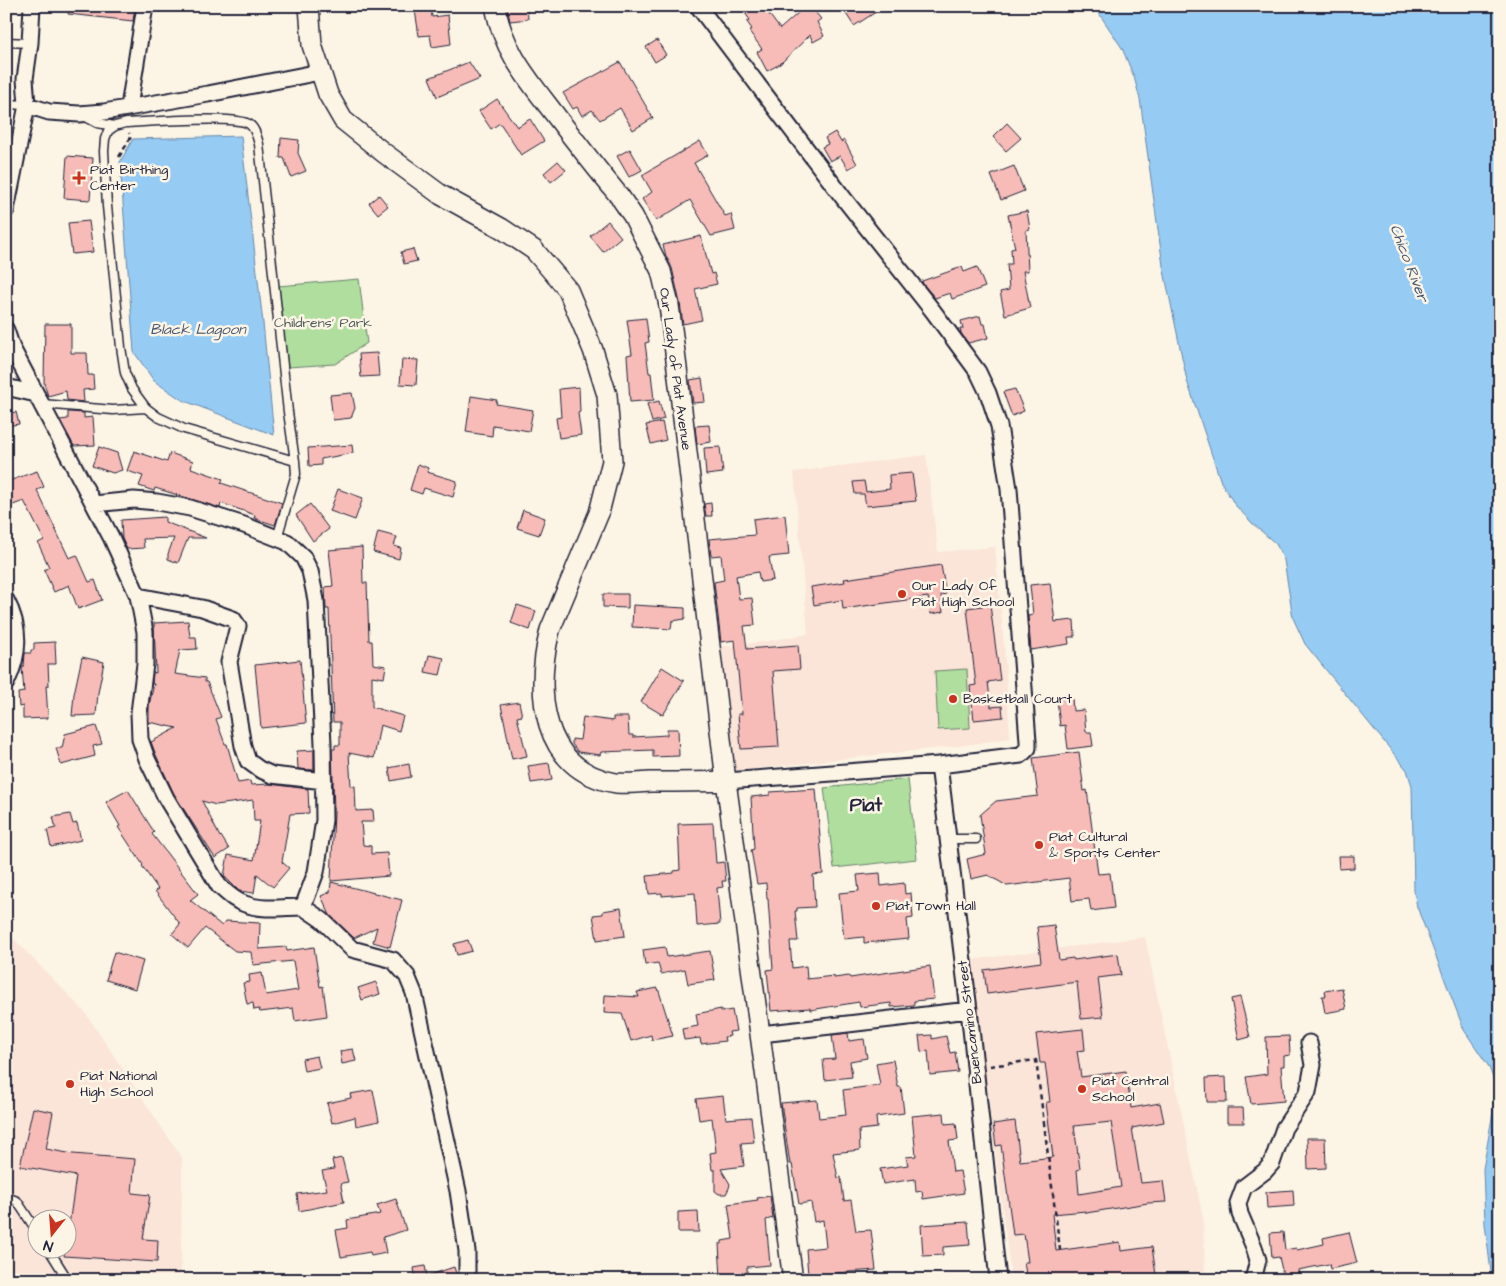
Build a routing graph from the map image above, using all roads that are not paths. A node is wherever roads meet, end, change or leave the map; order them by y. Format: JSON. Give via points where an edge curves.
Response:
{"nodes":[{"id":1,"x":32,"y":6,"type":"edge"},
{"id":2,"x":145,"y":6,"type":"edge"},
{"id":3,"x":310,"y":6,"type":"edge"},
{"id":4,"x":495,"y":6,"type":"edge"},
{"id":5,"x":698,"y":6,"type":"edge"},
{"id":6,"x":6,"y":42,"type":"edge"},
{"id":7,"x":30,"y":43,"type":"junction"},
{"id":8,"x":320,"y":72,"type":"junction"},
{"id":9,"x":6,"y":104,"type":"edge"},
{"id":10,"x":27,"y":105,"type":"junction"},
{"id":11,"x":128,"y":108,"type":"junction"},
{"id":12,"x":78,"y":114,"type":"junction"},
{"id":13,"x":115,"y":126,"type":"junction"},
{"id":14,"x":6,"y":210,"type":"edge"},
{"id":15,"x":6,"y":330,"type":"edge"},
{"id":16,"x":9,"y":353,"type":"edge"},
{"id":17,"x":6,"y":388,"type":"edge"},
{"id":18,"x":39,"y":399,"type":"junction"},
{"id":19,"x":146,"y":408,"type":"junction"},
{"id":20,"x":296,"y":461,"type":"junction"},
{"id":21,"x":94,"y":504,"type":"junction"},
{"id":22,"x":277,"y":538,"type":"junction"},
{"id":23,"x":138,"y":596,"type":"junction"},
{"id":24,"x":6,"y":600,"type":"edge"},
{"id":25,"x":6,"y":683,"type":"edge"},
{"id":26,"x":939,"y":765,"type":"junction"},
{"id":27,"x":324,"y":781,"type":"junction"},
{"id":28,"x":726,"y":781,"type":"junction"},
{"id":29,"x":947,"y":840,"type":"junction"},
{"id":30,"x":976,"y":840,"type":"dead end"},
{"id":31,"x":303,"y":907,"type":"junction"},
{"id":32,"x":969,"y":1010,"type":"junction"},
{"id":33,"x":761,"y":1034,"type":"junction"},
{"id":34,"x":1309,"y":1043,"type":"dead end"},
{"id":35,"x":6,"y":1197,"type":"edge"},
{"id":36,"x":28,"y":1218,"type":"edge"},
{"id":37,"x":54,"y":1258,"type":"edge"},
{"id":38,"x":68,"y":1280,"type":"edge"},
{"id":39,"x":467,"y":1280,"type":"edge"},
{"id":40,"x":793,"y":1280,"type":"edge"},
{"id":41,"x":998,"y":1280,"type":"edge"},
{"id":42,"x":1253,"y":1280,"type":"edge"}],
"edges":[{"from":1,"to":7,"type":"street"},
{"from":2,"to":11,"type":"street"},
{"from":3,"to":8,"type":"street","via":[[312,44]]},
{"from":4,"to":28,"type":"street","name":"Our Lady of Piat Avenue","via":[[498,25],[512,56],[620,197],[662,271],[677,368]]},
{"from":5,"to":26,"type":"street","via":[[978,372],[999,426],[1009,489],[1028,748],[1021,755]]},
{"from":6,"to":7,"type":"lane"},
{"from":7,"to":10,"type":"street","via":[[25,79]]},
{"from":8,"to":11,"type":"street"},
{"from":8,"to":28,"type":"street","via":[[343,120],[441,195],[534,250],[568,290],[592,350],[607,396],[612,461],[599,513],[550,630],[546,647],[544,705],[557,744],[579,770],[618,783]]},
{"from":9,"to":10,"type":"lane"},
{"from":10,"to":12,"type":"street","via":[[49,112]]},
{"from":10,"to":14,"type":"street"},
{"from":11,"to":12,"type":"street"},
{"from":12,"to":13,"type":"lane","via":[[97,123]]},
{"from":13,"to":19,"type":"lane","via":[[108,131],[104,151],[121,347],[125,373]]},
{"from":13,"to":20,"type":"lane","via":[[239,120],[255,131]]},
{"from":15,"to":16,"type":"street"},
{"from":16,"to":18,"type":"street"},
{"from":17,"to":18,"type":"street"},
{"from":18,"to":19,"type":"lane","via":[[104,410]]},
{"from":18,"to":21,"type":"street"},
{"from":19,"to":20,"type":"lane","via":[[184,429]]},
{"from":20,"to":22,"type":"lane","via":[[296,474]]},
{"from":21,"to":22,"type":"street","via":[[134,500],[190,508]]},
{"from":21,"to":23,"type":"street"},
{"from":22,"to":27,"type":"street","via":[[287,542],[303,557],[316,600]]},
{"from":23,"to":27,"type":"street","via":[[202,608],[233,619],[238,626],[229,662],[248,761],[272,775]]},
{"from":23,"to":31,"type":"street","via":[[145,632],[140,739],[166,798],[219,886],[231,896],[260,908]]},
{"from":24,"to":25,"type":"street","via":[[15,620],[17,641],[12,671]]},
{"from":26,"to":28,"type":"street"},
{"from":26,"to":29,"type":"street","name":"Buencamino Street"},
{"from":27,"to":31,"type":"street","via":[[324,820],[316,872]]},
{"from":28,"to":33,"type":"street","name":"Our Lady of Piat Avenue"},
{"from":29,"to":30,"type":"lane"},
{"from":29,"to":32,"type":"street","name":"Buencamino Street"},
{"from":31,"to":39,"type":"street","via":[[352,949],[393,960],[407,976],[414,993],[458,1191],[467,1251]]},
{"from":32,"to":33,"type":"street"},
{"from":32,"to":41,"type":"street","name":"Buencamino Street"},
{"from":33,"to":40,"type":"street","name":"Our Lady of Piat Avenue"},
{"from":34,"to":42,"type":"street","via":[[1314,1065],[1308,1092],[1284,1128],[1272,1163],[1244,1187],[1238,1202],[1258,1260]]},
{"from":35,"to":36,"type":"lane","via":[[17,1201]]},
{"from":37,"to":38,"type":"lane"}]}
